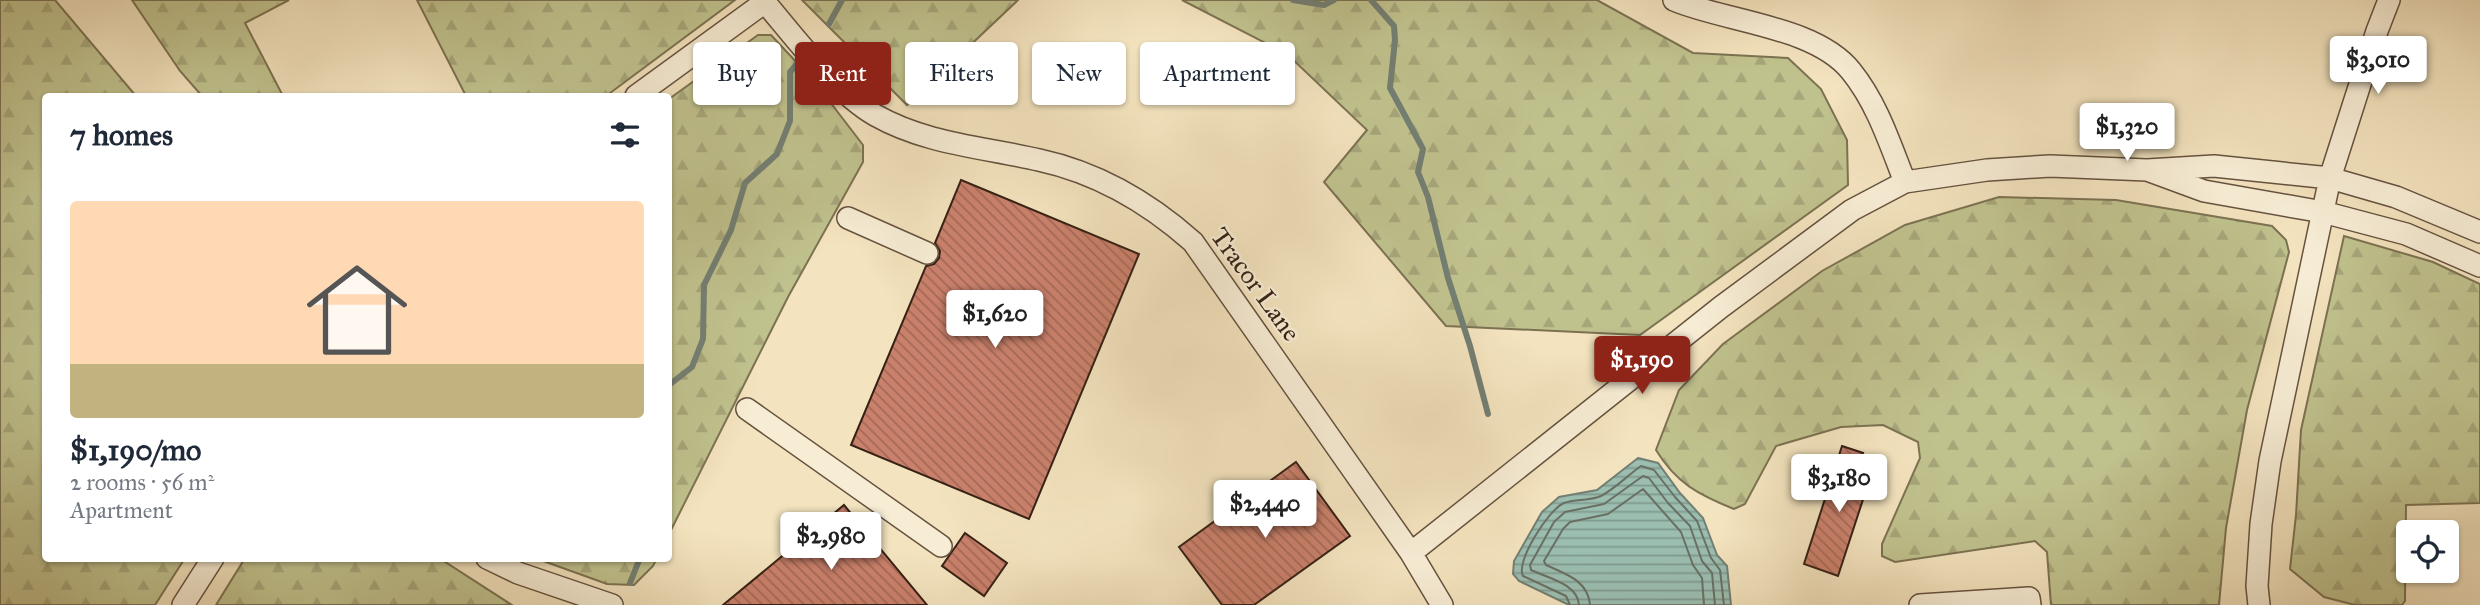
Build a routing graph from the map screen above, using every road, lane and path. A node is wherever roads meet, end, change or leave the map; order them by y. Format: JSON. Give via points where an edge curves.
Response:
{"nodes":[{"id":1,"x":1674,"y":0,"type":"edge"},
{"id":2,"x":2389,"y":0,"type":"edge"},
{"id":3,"x":764,"y":1,"type":"edge"},
{"id":4,"x":640,"y":93,"type":"edge"},
{"id":5,"x":2147,"y":170,"type":"junction"},
{"id":6,"x":2330,"y":178,"type":"junction"},
{"id":7,"x":1905,"y":182,"type":"junction"},
{"id":8,"x":2323,"y":212,"type":"junction"},
{"id":9,"x":848,"y":218,"type":"dead end"},
{"id":10,"x":2480,"y":232,"type":"edge"},
{"id":11,"x":927,"y":253,"type":"dead end"},
{"id":12,"x":2480,"y":266,"type":"edge"},
{"id":13,"x":747,"y":409,"type":"dead end"},
{"id":14,"x":941,"y":546,"type":"dead end"},
{"id":15,"x":1410,"y":553,"type":"junction"},
{"id":16,"x":210,"y":562,"type":"edge"},
{"id":17,"x":495,"y":562,"type":"edge"},
{"id":18,"x":183,"y":605,"type":"edge"},
{"id":19,"x":611,"y":605,"type":"edge"},
{"id":20,"x":1442,"y":605,"type":"edge"},
{"id":21,"x":1920,"y":605,"type":"edge"},
{"id":22,"x":2030,"y":605,"type":"edge"},
{"id":23,"x":2259,"y":605,"type":"edge"}],
"edges":[{"from":1,"to":7,"type":"street","via":[[1790,34],[1820,46],[1840,61],[1875,107]]},
{"from":2,"to":6,"type":"street"},
{"from":3,"to":4,"type":"street"},
{"from":3,"to":15,"type":"street","name":"Tracor Lane","via":[[840,88],[873,114],[940,142],[1082,172],[1135,197],[1173,223],[1206,258]]},
{"from":5,"to":6,"type":"street","via":[[2214,166]]},
{"from":5,"to":7,"type":"street","via":[[2050,166]]},
{"from":5,"to":8,"type":"street","via":[[2204,191]]},
{"from":6,"to":8,"type":"street"},
{"from":6,"to":10,"type":"street","via":[[2396,197]]},
{"from":7,"to":15,"type":"street","via":[[1852,211],[1721,307]]},
{"from":8,"to":12,"type":"street","via":[[2406,234]]},
{"from":8,"to":23,"type":"street","via":[[2270,461],[2261,524]]},
{"from":9,"to":11,"type":"street"},
{"from":13,"to":14,"type":"street"},
{"from":15,"to":20,"type":"street","name":"Tracor Lane"},
{"from":16,"to":18,"type":"street"},
{"from":17,"to":19,"type":"street"},
{"from":21,"to":22,"type":"street","via":[[2029,598]]}]}
